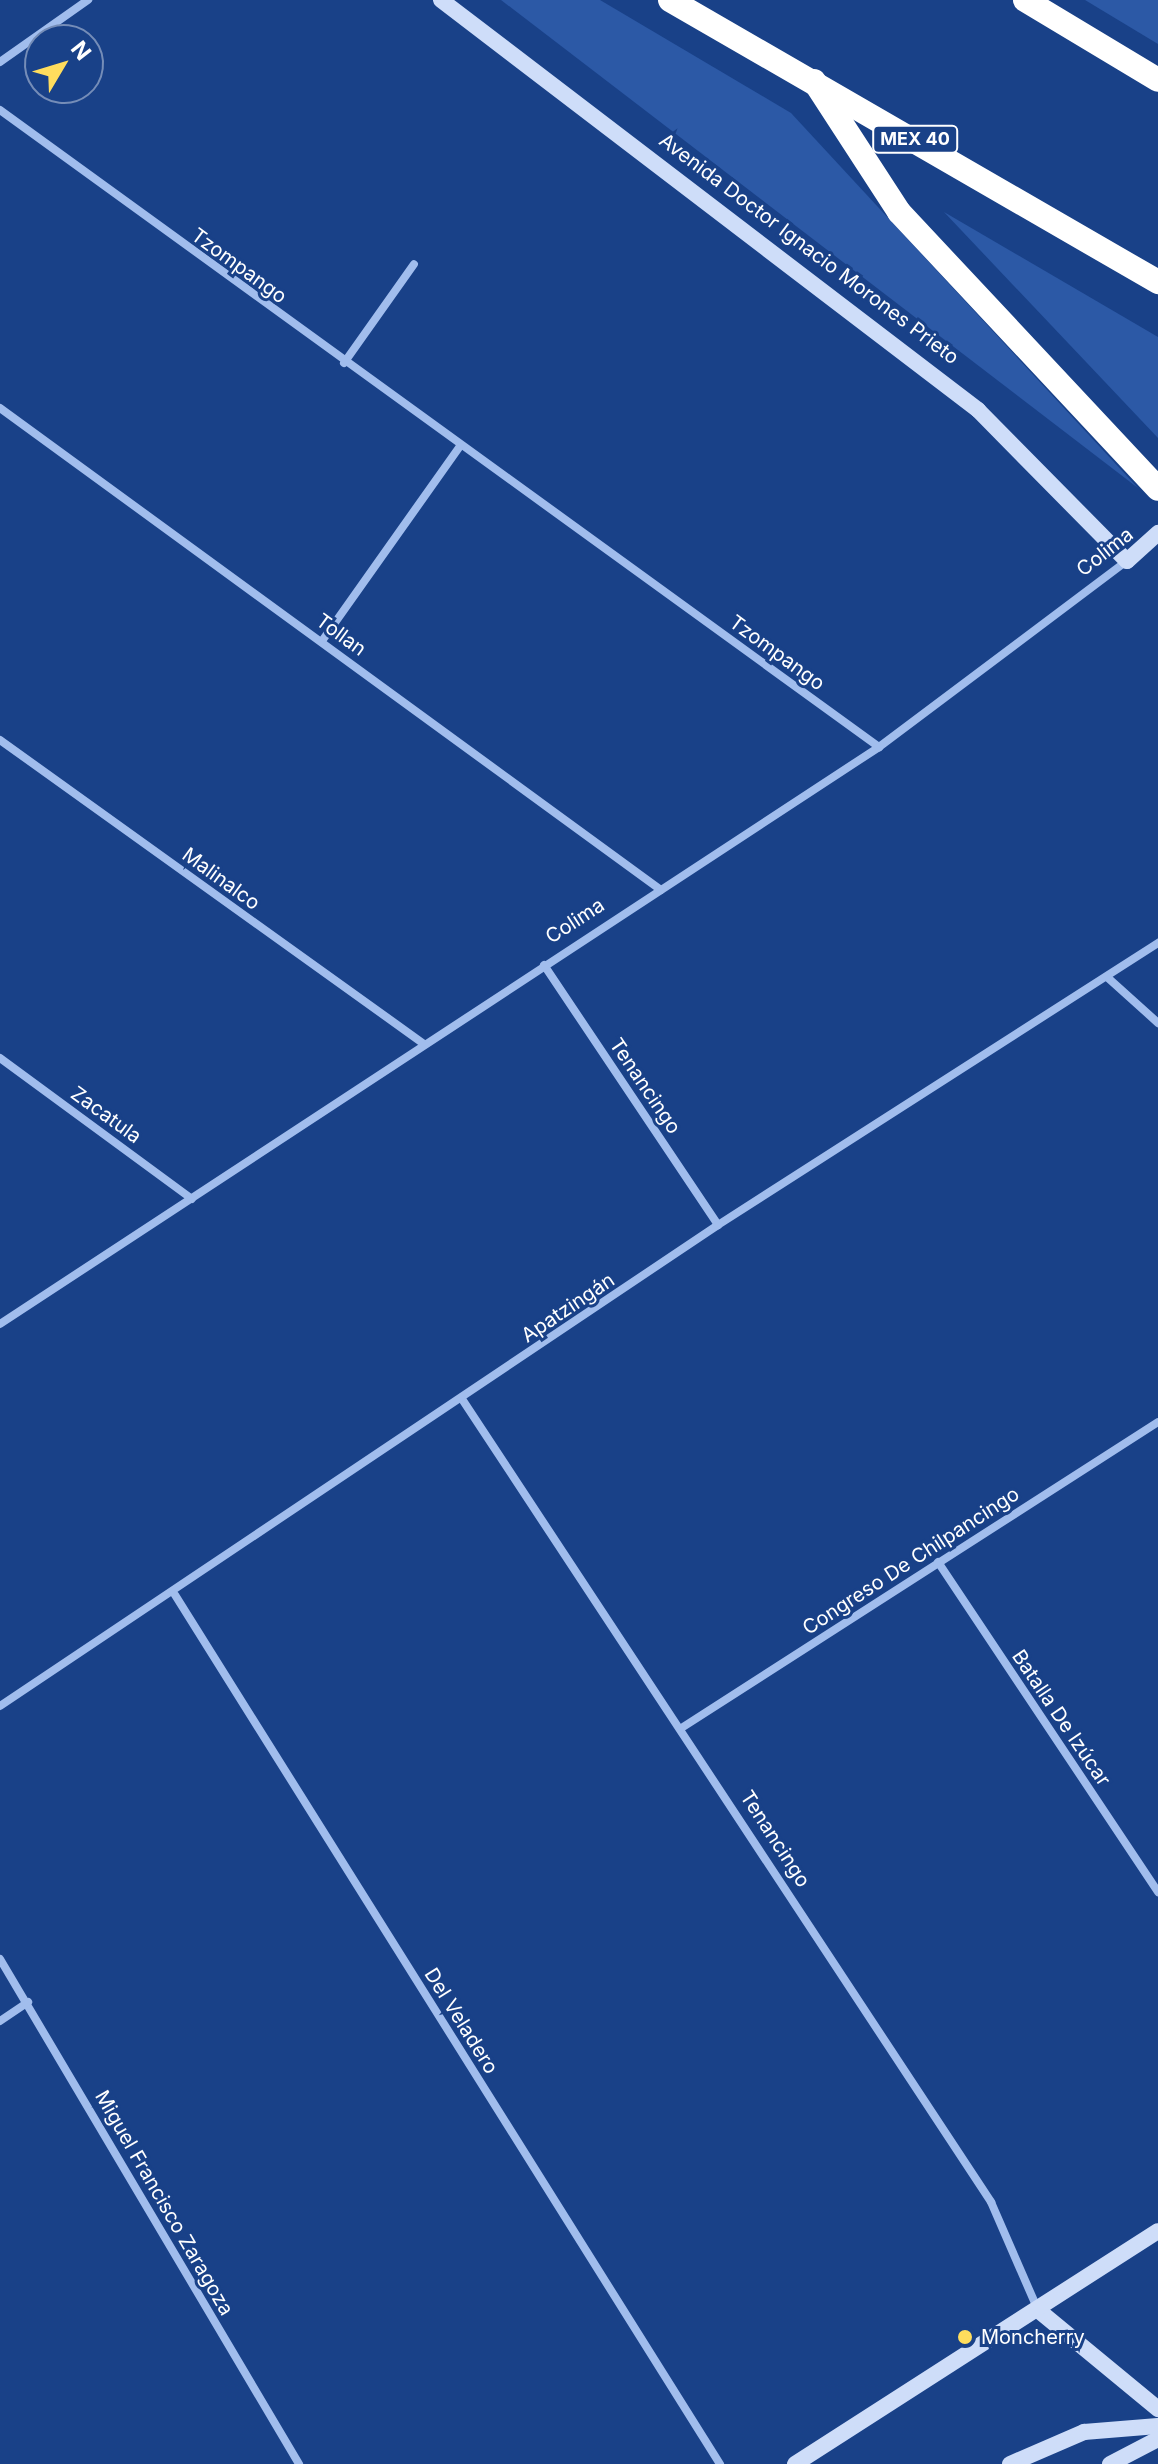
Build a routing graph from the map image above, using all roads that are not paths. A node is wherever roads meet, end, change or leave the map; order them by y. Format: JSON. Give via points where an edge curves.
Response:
{"nodes":[{"id":1,"x":88,"y":0,"type":"edge"},
{"id":2,"x":441,"y":0,"type":"edge"},
{"id":3,"x":670,"y":0,"type":"edge"},
{"id":4,"x":1025,"y":0,"type":"edge"},
{"id":5,"x":0,"y":62,"type":"edge"},
{"id":6,"x":810,"y":76,"type":"junction"},
{"id":7,"x":1158,"y":80,"type":"edge"},
{"id":8,"x":0,"y":110,"type":"edge"},
{"id":9,"x":414,"y":264,"type":"dead end"},
{"id":10,"x":1158,"y":282,"type":"edge"},
{"id":11,"x":344,"y":363,"type":"junction"},
{"id":12,"x":0,"y":408,"type":"edge"},
{"id":13,"x":460,"y":446,"type":"junction"},
{"id":14,"x":1158,"y":489,"type":"edge"},
{"id":15,"x":1158,"y":533,"type":"edge"},
{"id":16,"x":1127,"y":561,"type":"junction"},
{"id":17,"x":322,"y":641,"type":"junction"},
{"id":18,"x":0,"y":740,"type":"edge"},
{"id":19,"x":879,"y":747,"type":"junction"},
{"id":20,"x":661,"y":890,"type":"junction"},
{"id":21,"x":1158,"y":943,"type":"edge"},
{"id":22,"x":544,"y":965,"type":"junction"},
{"id":23,"x":1107,"y":977,"type":"junction"},
{"id":24,"x":1158,"y":1023,"type":"edge"},
{"id":25,"x":424,"y":1044,"type":"junction"},
{"id":26,"x":0,"y":1058,"type":"edge"},
{"id":27,"x":192,"y":1199,"type":"junction"},
{"id":28,"x":718,"y":1225,"type":"junction"},
{"id":29,"x":0,"y":1324,"type":"edge"},
{"id":30,"x":462,"y":1399,"type":"junction"},
{"id":31,"x":1158,"y":1422,"type":"edge"},
{"id":32,"x":938,"y":1562,"type":"junction"},
{"id":33,"x":175,"y":1595,"type":"junction"},
{"id":34,"x":0,"y":1706,"type":"edge"},
{"id":35,"x":683,"y":1727,"type":"junction"},
{"id":36,"x":1158,"y":1892,"type":"edge"},
{"id":37,"x":0,"y":1959,"type":"edge"},
{"id":38,"x":28,"y":2002,"type":"junction"},
{"id":39,"x":0,"y":2021,"type":"edge"},
{"id":40,"x":1158,"y":2231,"type":"edge"},
{"id":41,"x":1038,"y":2310,"type":"junction"},
{"id":42,"x":1158,"y":2409,"type":"edge"},
{"id":43,"x":1158,"y":2426,"type":"edge"},
{"id":44,"x":1158,"y":2439,"type":"edge"},
{"id":45,"x":299,"y":2464,"type":"edge"},
{"id":46,"x":720,"y":2464,"type":"edge"},
{"id":47,"x":795,"y":2464,"type":"edge"},
{"id":48,"x":1010,"y":2464,"type":"edge"},
{"id":49,"x":1110,"y":2464,"type":"edge"}],
"edges":[{"from":1,"to":5,"type":"street"},
{"from":2,"to":16,"type":"street","name":"Avenida Doctor Ignacio Morones Prieto","via":[[978,410]]},
{"from":3,"to":6,"type":"highway","number":"MEX 40"},
{"from":4,"to":7,"type":"highway"},
{"from":6,"to":10,"type":"highway","number":"MEX 40"},
{"from":6,"to":14,"type":"highway","via":[[899,212]]},
{"from":8,"to":11,"type":"street","name":"Tzompango"},
{"from":9,"to":11,"type":"street"},
{"from":11,"to":13,"type":"street","name":"Tzompango"},
{"from":12,"to":17,"type":"street","name":"Tollan"},
{"from":13,"to":17,"type":"street"},
{"from":13,"to":19,"type":"street","name":"Tzompango"},
{"from":15,"to":16,"type":"street","name":"Colima"},
{"from":16,"to":19,"type":"street","name":"Colima"},
{"from":17,"to":20,"type":"street","name":"Tollan"},
{"from":18,"to":25,"type":"street","name":"Malinalco"},
{"from":19,"to":20,"type":"street","name":"Colima"},
{"from":20,"to":22,"type":"street","name":"Colima"},
{"from":21,"to":23,"type":"street","name":"Apatzingán"},
{"from":22,"to":25,"type":"street","name":"Colima"},
{"from":22,"to":28,"type":"street","name":"Tenancingo"},
{"from":23,"to":24,"type":"street"},
{"from":23,"to":28,"type":"street","name":"Apatzingán"},
{"from":25,"to":27,"type":"street","name":"Colima"},
{"from":26,"to":27,"type":"street","name":"Zacatula"},
{"from":27,"to":29,"type":"street","name":"Colima"},
{"from":28,"to":30,"type":"street","name":"Apatzingán"},
{"from":30,"to":33,"type":"street","name":"Apatzingán"},
{"from":30,"to":35,"type":"street","name":"Tenancingo"},
{"from":31,"to":32,"type":"street","name":"Congreso De Chilpancingo"},
{"from":32,"to":35,"type":"street","name":"Congreso De Chilpancingo"},
{"from":32,"to":36,"type":"street","name":"Batalla De Izúcar"},
{"from":33,"to":34,"type":"street","name":"Apatzingán"},
{"from":33,"to":46,"type":"street","name":"Del Veladero"},
{"from":35,"to":41,"type":"street","name":"Tenancingo","via":[[991,2202]]},
{"from":37,"to":38,"type":"street","name":"Miguel Francisco Zaragoza"},
{"from":38,"to":39,"type":"street"},
{"from":38,"to":45,"type":"street","name":"Miguel Francisco Zaragoza"},
{"from":40,"to":41,"type":"street"},
{"from":41,"to":42,"type":"street"},
{"from":41,"to":47,"type":"street"},
{"from":43,"to":48,"type":"street","via":[[1084,2432]]},
{"from":44,"to":49,"type":"street"}]}
